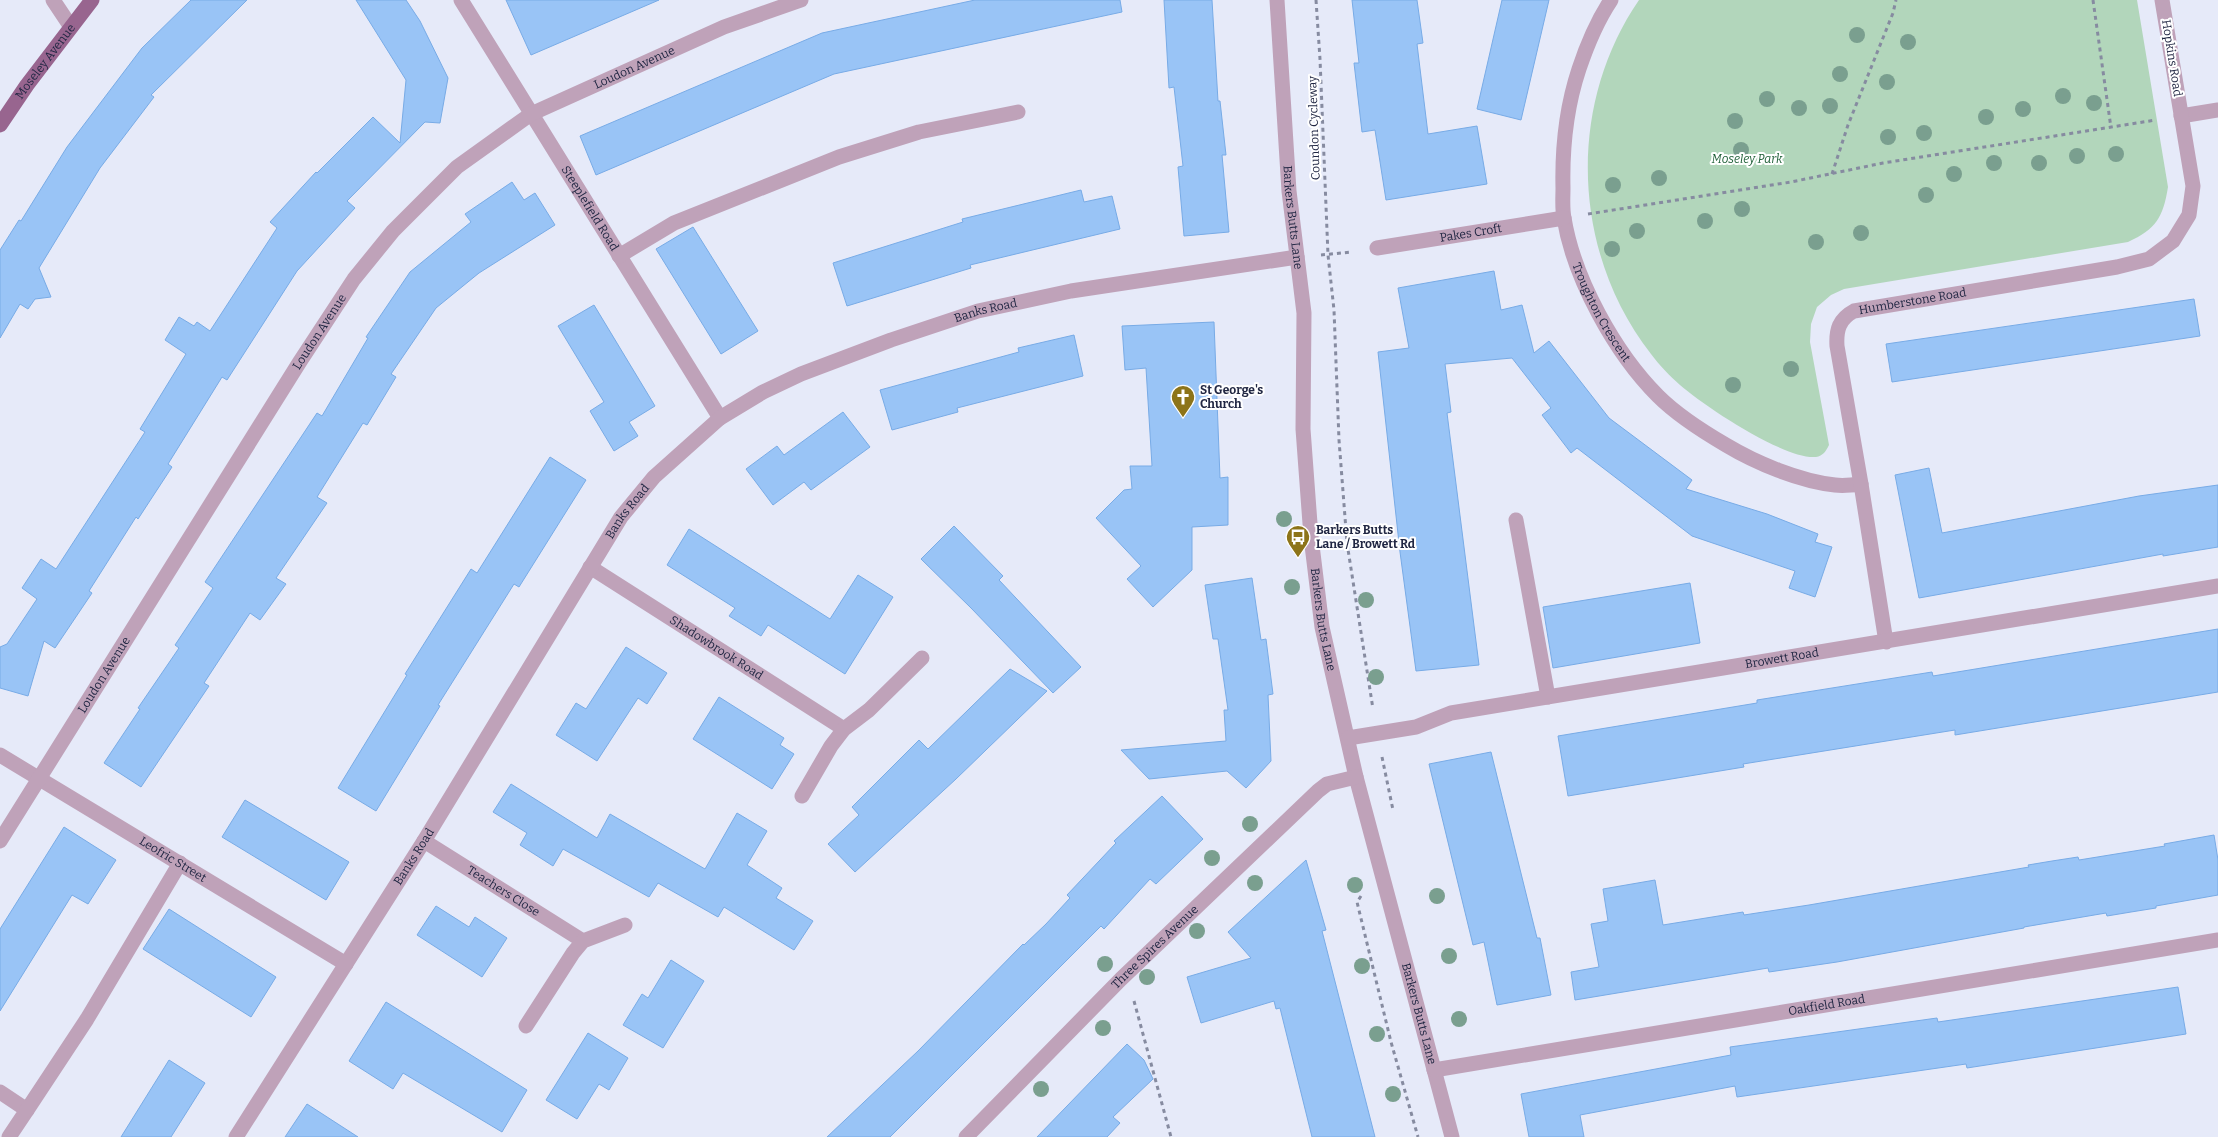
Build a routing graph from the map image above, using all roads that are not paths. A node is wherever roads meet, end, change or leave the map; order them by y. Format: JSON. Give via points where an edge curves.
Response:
{"nodes":[{"id":1,"x":53,"y":0,"type":"edge"},
{"id":2,"x":92,"y":0,"type":"edge"},
{"id":3,"x":461,"y":0,"type":"edge"},
{"id":4,"x":801,"y":0,"type":"edge"},
{"id":5,"x":1277,"y":0,"type":"edge"},
{"id":6,"x":1610,"y":0,"type":"edge"},
{"id":7,"x":2162,"y":0,"type":"edge"},
{"id":8,"x":70,"y":27,"type":"junction"},
{"id":9,"x":2218,"y":110,"type":"edge"},
{"id":10,"x":1018,"y":112,"type":"dead end"},
{"id":11,"x":531,"y":114,"type":"junction"},
{"id":12,"x":2181,"y":116,"type":"junction"},
{"id":13,"x":0,"y":125,"type":"edge"},
{"id":14,"x":1564,"y":218,"type":"junction"},
{"id":15,"x":1377,"y":248,"type":"dead end"},
{"id":16,"x":619,"y":256,"type":"junction"},
{"id":17,"x":1297,"y":257,"type":"junction"},
{"id":18,"x":720,"y":418,"type":"junction"},
{"id":19,"x":1861,"y":484,"type":"junction"},
{"id":20,"x":1516,"y":520,"type":"dead end"},
{"id":21,"x":590,"y":567,"type":"junction"},
{"id":22,"x":2218,"y":586,"type":"edge"},
{"id":23,"x":1886,"y":642,"type":"junction"},
{"id":24,"x":922,"y":658,"type":"dead end"},
{"id":25,"x":1548,"y":697,"type":"junction"},
{"id":26,"x":844,"y":729,"type":"junction"},
{"id":27,"x":1348,"y":738,"type":"junction"},
{"id":28,"x":0,"y":755,"type":"edge"},
{"id":29,"x":1356,"y":777,"type":"junction"},
{"id":30,"x":39,"y":778,"type":"junction"},
{"id":31,"x":802,"y":796,"type":"dead end"},
{"id":32,"x":0,"y":841,"type":"edge"},
{"id":33,"x":424,"y":841,"type":"junction"},
{"id":34,"x":180,"y":863,"type":"junction"},
{"id":35,"x":625,"y":925,"type":"dead end"},
{"id":36,"x":2218,"y":940,"type":"edge"},
{"id":37,"x":583,"y":941,"type":"junction"},
{"id":38,"x":346,"y":964,"type":"junction"},
{"id":39,"x":526,"y":1026,"type":"dead end"},
{"id":40,"x":1434,"y":1070,"type":"junction"},
{"id":41,"x":0,"y":1092,"type":"edge"},
{"id":42,"x":27,"y":1110,"type":"junction"},
{"id":43,"x":9,"y":1137,"type":"edge"},
{"id":44,"x":236,"y":1137,"type":"edge"},
{"id":45,"x":966,"y":1137,"type":"edge"},
{"id":46,"x":1452,"y":1137,"type":"edge"}],
"edges":[{"from":1,"to":8,"type":"street"},
{"from":2,"to":8,"type":"main road","name":"Moseley Avenue"},
{"from":3,"to":11,"type":"street","name":"Steeplefield Road"},
{"from":4,"to":11,"type":"street","name":"Loudon Avenue","via":[[724,27]]},
{"from":5,"to":17,"type":"street","name":"Barkers Butts Lane","via":[[1289,191]]},
{"from":6,"to":14,"type":"street","name":"Troughton Crescent","via":[[1587,46],[1565,121],[1562,166]]},
{"from":7,"to":12,"type":"street","name":"Hopkins Road"},
{"from":8,"to":13,"type":"main road","name":"Moseley Avenue"},
{"from":9,"to":12,"type":"street"},
{"from":10,"to":16,"type":"street","via":[[918,132],[839,157],[674,222]]},
{"from":11,"to":16,"type":"street","name":"Steeplefield Road"},
{"from":11,"to":30,"type":"street","name":"Loudon Avenue","via":[[457,167],[393,231],[354,279]]},
{"from":12,"to":19,"type":"street","name":"Humberstone Road","via":[[2193,186],[2189,215],[2173,242],[2149,259],[1854,311],[1844,316],[1836,334],[1837,346]]},
{"from":14,"to":15,"type":"street","name":"Pakes Croft"},
{"from":14,"to":19,"type":"street","name":"Troughton Crescent","via":[[1592,301],[1633,368],[1659,397],[1699,429],[1747,458],[1804,478],[1835,485]]},
{"from":16,"to":18,"type":"street","name":"Steeplefield Road"},
{"from":17,"to":18,"type":"street","name":"Banks Road","via":[[1071,291],[978,311],[801,374]]},
{"from":17,"to":27,"type":"street","name":"Barkers Butts Lane","via":[[1304,313],[1303,430],[1311,537],[1322,627]]},
{"from":18,"to":21,"type":"street","name":"Banks Road","via":[[654,477],[620,517]]},
{"from":19,"to":23,"type":"street","name":"Humberstone Road"},
{"from":20,"to":25,"type":"street"},
{"from":21,"to":26,"type":"street","name":"Shadowbrook Road"},
{"from":21,"to":33,"type":"street","name":"Banks Road"},
{"from":22,"to":23,"type":"street","name":"Browett Road"},
{"from":23,"to":25,"type":"street","name":"Browett Road"},
{"from":24,"to":26,"type":"street","via":[[869,710]]},
{"from":25,"to":27,"type":"street","name":"Browett Road","via":[[1451,713],[1416,727]]},
{"from":26,"to":31,"type":"street"},
{"from":27,"to":29,"type":"street","name":"Barkers Butts Lane"},
{"from":28,"to":30,"type":"street","name":"Leofric Street"},
{"from":29,"to":40,"type":"street","name":"Barkers Butts Lane"},
{"from":29,"to":45,"type":"street","name":"Three Spires Avenue","via":[[1327,784],[1318,791],[1121,979]]},
{"from":30,"to":32,"type":"street","name":"Loudon Avenue"},
{"from":30,"to":34,"type":"street","name":"Leofric Street"},
{"from":33,"to":37,"type":"street","name":"Teachers Close"},
{"from":33,"to":38,"type":"street","name":"Banks Road"},
{"from":34,"to":38,"type":"street","name":"Leofric Street"},
{"from":34,"to":42,"type":"street","via":[[87,1019]]},
{"from":35,"to":37,"type":"street"},
{"from":36,"to":40,"type":"street","name":"Oakfield Road"},
{"from":37,"to":39,"type":"street"},
{"from":38,"to":44,"type":"street","name":"Banks Road"},
{"from":40,"to":46,"type":"street","name":"Barkers Butts Lane"},
{"from":41,"to":42,"type":"street"},
{"from":42,"to":43,"type":"street"}]}
